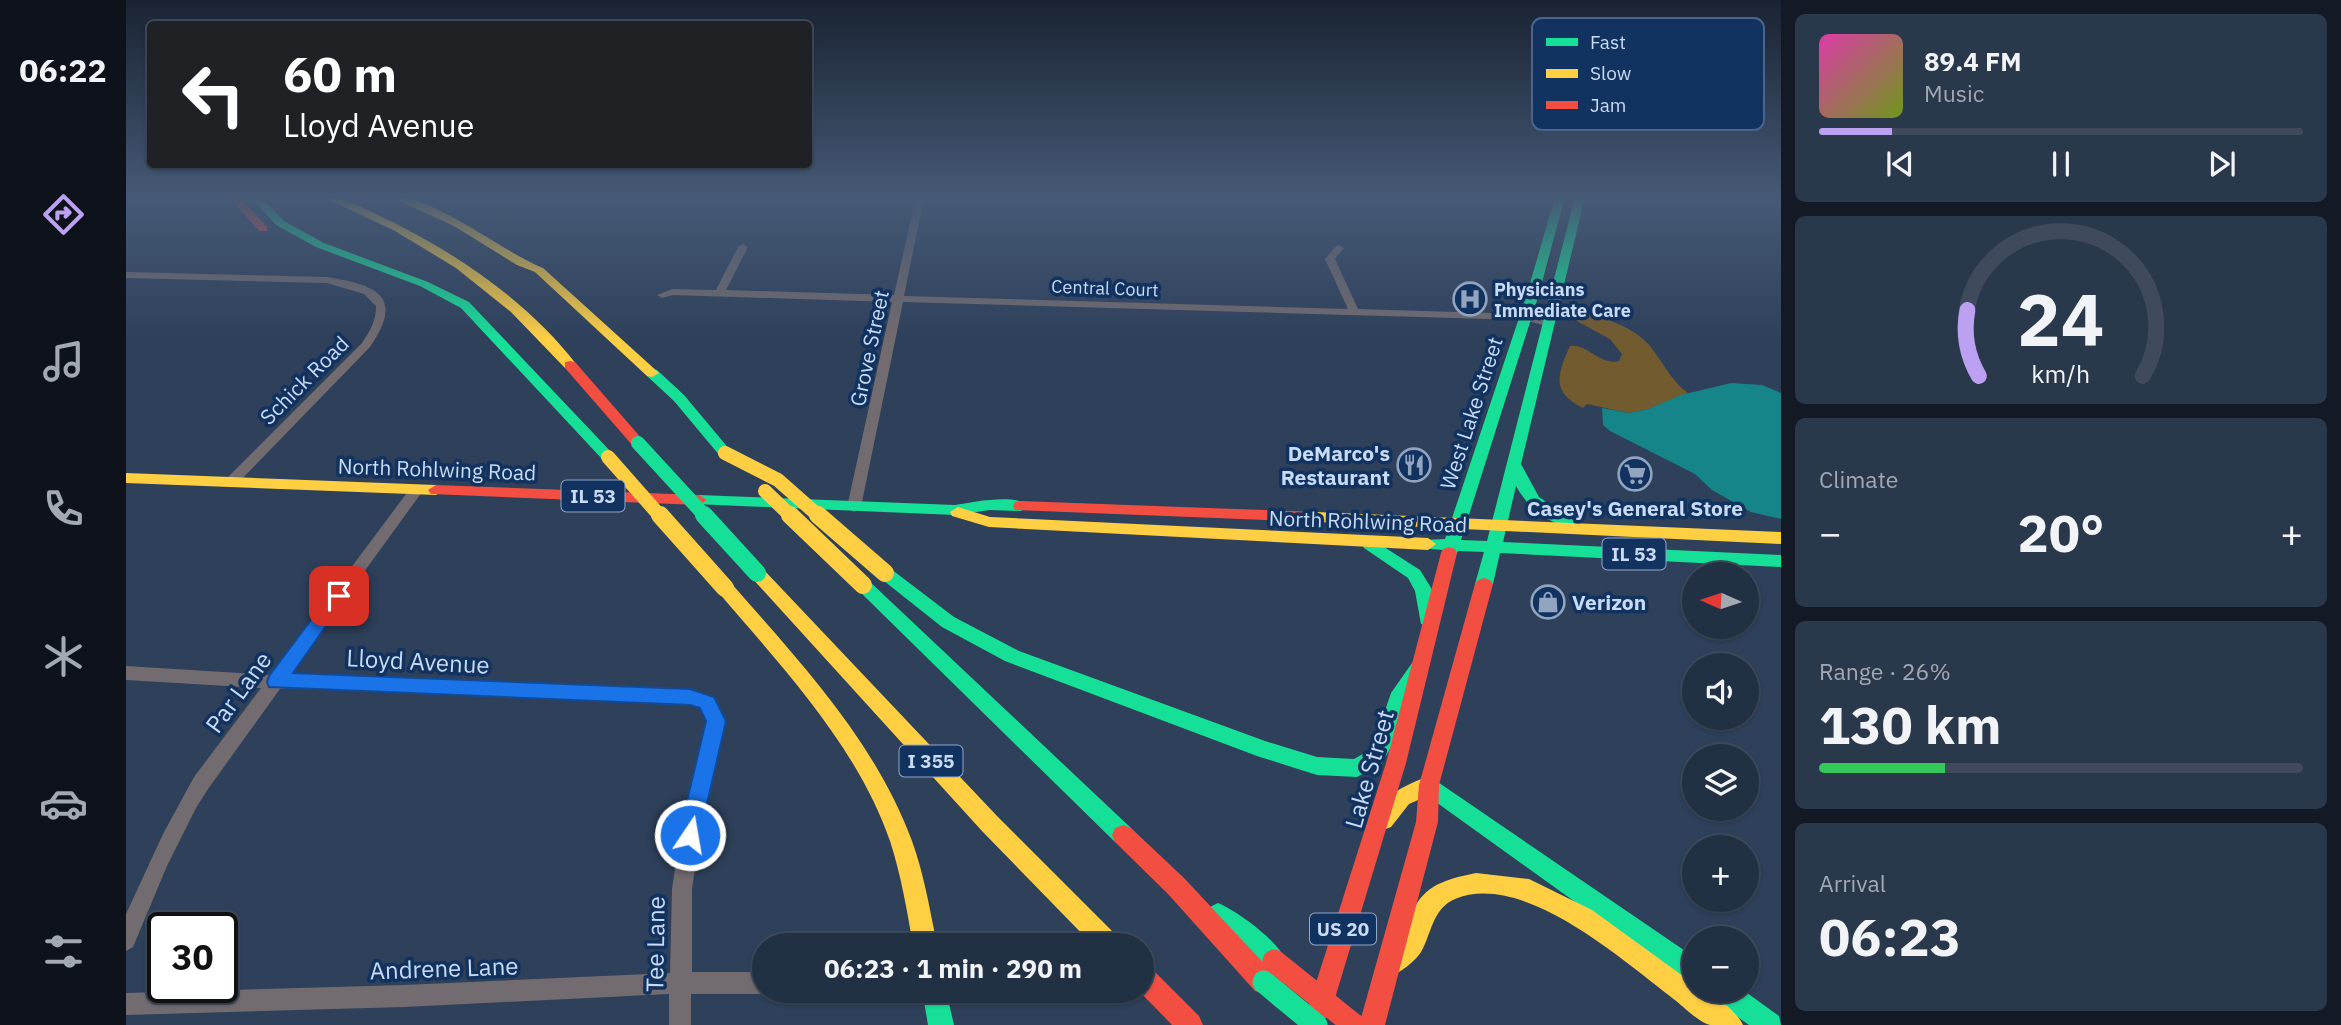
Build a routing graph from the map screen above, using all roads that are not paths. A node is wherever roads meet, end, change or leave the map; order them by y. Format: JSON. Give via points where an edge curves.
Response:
{"nodes":[{"id":1,"x":285,"y":245,"type":"edge"},
{"id":2,"x":323,"y":245,"type":"edge"},
{"id":3,"x":334,"y":245,"type":"edge"},
{"id":4,"x":428,"y":245,"type":"edge"},
{"id":5,"x":492,"y":245,"type":"edge"},
{"id":6,"x":511,"y":245,"type":"edge"},
{"id":7,"x":910,"y":245,"type":"edge"},
{"id":8,"x":1546,"y":245,"type":"edge"},
{"id":9,"x":1567,"y":245,"type":"edge"},
{"id":10,"x":743,"y":247,"type":"dead end"},
{"id":11,"x":1339,"y":248,"type":"dead end"},
{"id":12,"x":539,"y":270,"type":"junction"},
{"id":13,"x":126,"y":275,"type":"edge"},
{"id":14,"x":720,"y":293,"type":"junction"},
{"id":15,"x":662,"y":295,"type":"dead end"},
{"id":16,"x":899,"y":299,"type":"junction"},
{"id":17,"x":1356,"y":313,"type":"junction"},
{"id":18,"x":1524,"y":317,"type":"junction"},
{"id":19,"x":1547,"y":323,"type":"junction"},
{"id":20,"x":526,"y":369,"type":"junction"},
{"id":21,"x":588,"y":385,"type":"junction"},
{"id":22,"x":722,"y":450,"type":"junction"},
{"id":23,"x":1514,"y":465,"type":"junction"},
{"id":24,"x":126,"y":478,"type":"edge"},
{"id":25,"x":230,"y":482,"type":"junction"},
{"id":26,"x":417,"y":489,"type":"junction"},
{"id":27,"x":854,"y":506,"type":"junction"},
{"id":28,"x":956,"y":510,"type":"junction"},
{"id":29,"x":1458,"y":522,"type":"junction"},
{"id":30,"x":1501,"y":524,"type":"junction"},
{"id":31,"x":1601,"y":529,"type":"junction"},
{"id":32,"x":1781,"y":538,"type":"edge"},
{"id":33,"x":1367,"y":543,"type":"junction"},
{"id":34,"x":1452,"y":546,"type":"junction"},
{"id":35,"x":1494,"y":547,"type":"junction"},
{"id":36,"x":1781,"y":561,"type":"edge"},
{"id":37,"x":1428,"y":629,"type":"junction"},
{"id":38,"x":1419,"y":668,"type":"junction"},
{"id":39,"x":126,"y":673,"type":"edge"},
{"id":40,"x":276,"y":682,"type":"junction"},
{"id":41,"x":707,"y":702,"type":"joint"},
{"id":42,"x":1429,"y":785,"type":"junction"},
{"id":43,"x":1375,"y":834,"type":"junction"},
{"id":44,"x":1176,"y":886,"type":"junction"},
{"id":45,"x":923,"y":933,"type":"edge"},
{"id":46,"x":1098,"y":933,"type":"edge"},
{"id":47,"x":126,"y":940,"type":"edge"},
{"id":48,"x":1682,"y":964,"type":"edge"},
{"id":49,"x":1388,"y":966,"type":"junction"},
{"id":50,"x":752,"y":983,"type":"edge"},
{"id":51,"x":681,"y":984,"type":"junction"},
{"id":52,"x":1154,"y":989,"type":"edge"},
{"id":53,"x":937,"y":1003,"type":"edge"},
{"id":54,"x":1739,"y":1003,"type":"edge"},
{"id":55,"x":126,"y":1004,"type":"edge"},
{"id":56,"x":680,"y":1025,"type":"edge"},
{"id":57,"x":941,"y":1025,"type":"edge"},
{"id":58,"x":1190,"y":1025,"type":"edge"},
{"id":59,"x":1316,"y":1025,"type":"edge"},
{"id":60,"x":1354,"y":1025,"type":"edge"},
{"id":61,"x":1372,"y":1025,"type":"edge"},
{"id":62,"x":1730,"y":1025,"type":"edge"},
{"id":63,"x":1770,"y":1025,"type":"edge"}],
"edges":[{"from":1,"to":20,"type":"main road","via":[[427,294]]},
{"from":2,"to":20,"type":"main road","via":[[465,305]]},
{"from":3,"to":21,"type":"main road","via":[[425,274],[474,297],[503,318],[553,367]]},
{"from":4,"to":21,"type":"main road","number":"I 355","via":[[477,276],[522,314]]},
{"from":5,"to":12,"type":"main road"},
{"from":6,"to":12,"type":"main road","via":[[533,258]]},
{"from":7,"to":16,"type":"street","name":"Grove Street"},
{"from":8,"to":18,"type":"main road","name":"West Lake Street","number":"US 20"},
{"from":9,"to":19,"type":"main road","number":"US 20"},
{"from":10,"to":14,"type":"street"},
{"from":11,"to":17,"type":"street","via":[[1330,259]]},
{"from":12,"to":22,"type":"main road","via":[[679,398]]},
{"from":13,"to":25,"type":"street","name":"Schick Road","via":[[327,280],[357,286],[376,296],[383,311],[376,333]]},
{"from":14,"to":15,"type":"street","name":"Central Court"},
{"from":14,"to":16,"type":"street","name":"Central Court"},
{"from":16,"to":17,"type":"street","name":"Central Court"},
{"from":16,"to":27,"type":"street","name":"Grove Street"},
{"from":17,"to":18,"type":"street","name":"Central Court"},
{"from":18,"to":19,"type":"street","name":"Central Court"},
{"from":18,"to":29,"type":"main road","name":"West Lake Street","number":"US 20"},
{"from":19,"to":23,"type":"main road","number":"US 20"},
{"from":20,"to":45,"type":"main road","bridge":true,"via":[[725,588],[858,751],[902,845]]},
{"from":21,"to":46,"type":"main road","number":"I 355","bridge":true,"via":[[990,824]]},
{"from":22,"to":38,"type":"main road","bridge":true,"via":[[778,480],[953,626],[1065,679],[1296,760],[1355,769],[1372,761],[1382,748],[1399,696]]},
{"from":22,"to":44,"type":"main road","bridge":true},
{"from":23,"to":30,"type":"main road","number":"US 20"},
{"from":23,"to":31,"type":"main road","via":[[1533,506],[1551,517]]},
{"from":24,"to":25,"type":"main road","name":"North Rohlwing Road","number":"IL 53"},
{"from":25,"to":26,"type":"main road","name":"North Rohlwing Road","number":"IL 53"},
{"from":26,"to":27,"type":"main road","name":"North Rohlwing Road","number":"IL 53"},
{"from":26,"to":40,"type":"street","name":"Par Lane"},
{"from":27,"to":28,"type":"main road","name":"North Rohlwing Road","number":"IL 53"},
{"from":28,"to":29,"type":"main road","name":"North Rohlwing Road","number":"IL 53","via":[[990,505]]},
{"from":28,"to":33,"type":"main road","name":"North Rohlwing Road","number":"IL 53","via":[[989,522]]},
{"from":29,"to":30,"type":"main road","name":"North Rohlwing Road","number":"IL 53"},
{"from":29,"to":34,"type":"main road","name":"Lake Street","number":"US 20"},
{"from":30,"to":31,"type":"main road","name":"North Rohlwing Road","number":"IL 53"},
{"from":30,"to":35,"type":"main road","number":"US 20"},
{"from":31,"to":32,"type":"main road","name":"North Rohlwing Road","number":"IL 53"},
{"from":33,"to":34,"type":"main road","name":"North Rohlwing Road","number":"IL 53"},
{"from":33,"to":37,"type":"main road","via":[[1415,574],[1424,591]]},
{"from":34,"to":35,"type":"main road","name":"North Rohlwing Road","number":"IL 53"},
{"from":34,"to":37,"type":"main road","name":"Lake Street","number":"US 20"},
{"from":35,"to":36,"type":"main road","name":"North Rohlwing Road","number":"IL 53"},
{"from":35,"to":42,"type":"main road","number":"US 20"},
{"from":37,"to":38,"type":"main road","name":"Lake Street","number":"US 20"},
{"from":38,"to":43,"type":"main road","name":"Lake Street","number":"US 20"},
{"from":39,"to":40,"type":"street","name":"Lloyd Avenue"},
{"from":40,"to":41,"type":"street","name":"Lloyd Avenue","via":[[677,696]]},
{"from":40,"to":47,"type":"street","name":"Par Lane","via":[[180,817]]},
{"from":41,"to":51,"type":"street","name":"Tee Lane","via":[[716,721],[682,889]]},
{"from":42,"to":43,"type":"main road","via":[[1394,802]]},
{"from":42,"to":48,"type":"main road"},
{"from":42,"to":49,"type":"main road","number":"US 20","via":[[1427,822]]},
{"from":43,"to":59,"type":"main road","name":"Lake Street","number":"US 20"},
{"from":44,"to":59,"type":"main road","bridge":true,"via":[[1264,982]]},
{"from":44,"to":60,"type":"main road","bridge":true,"via":[[1240,930]]},
{"from":49,"to":61,"type":"main road","number":"US 20"},
{"from":49,"to":62,"type":"main road","via":[[1412,945],[1425,912],[1437,898],[1451,889],[1502,884],[1530,890],[1584,918]]},
{"from":50,"to":51,"type":"street","name":"Andrene Lane"},
{"from":51,"to":55,"type":"street","name":"Andrene Lane"},
{"from":51,"to":56,"type":"street","name":"Tee Lane"},
{"from":52,"to":58,"type":"main road"},
{"from":53,"to":57,"type":"main road"},
{"from":54,"to":63,"type":"main road"}]}
